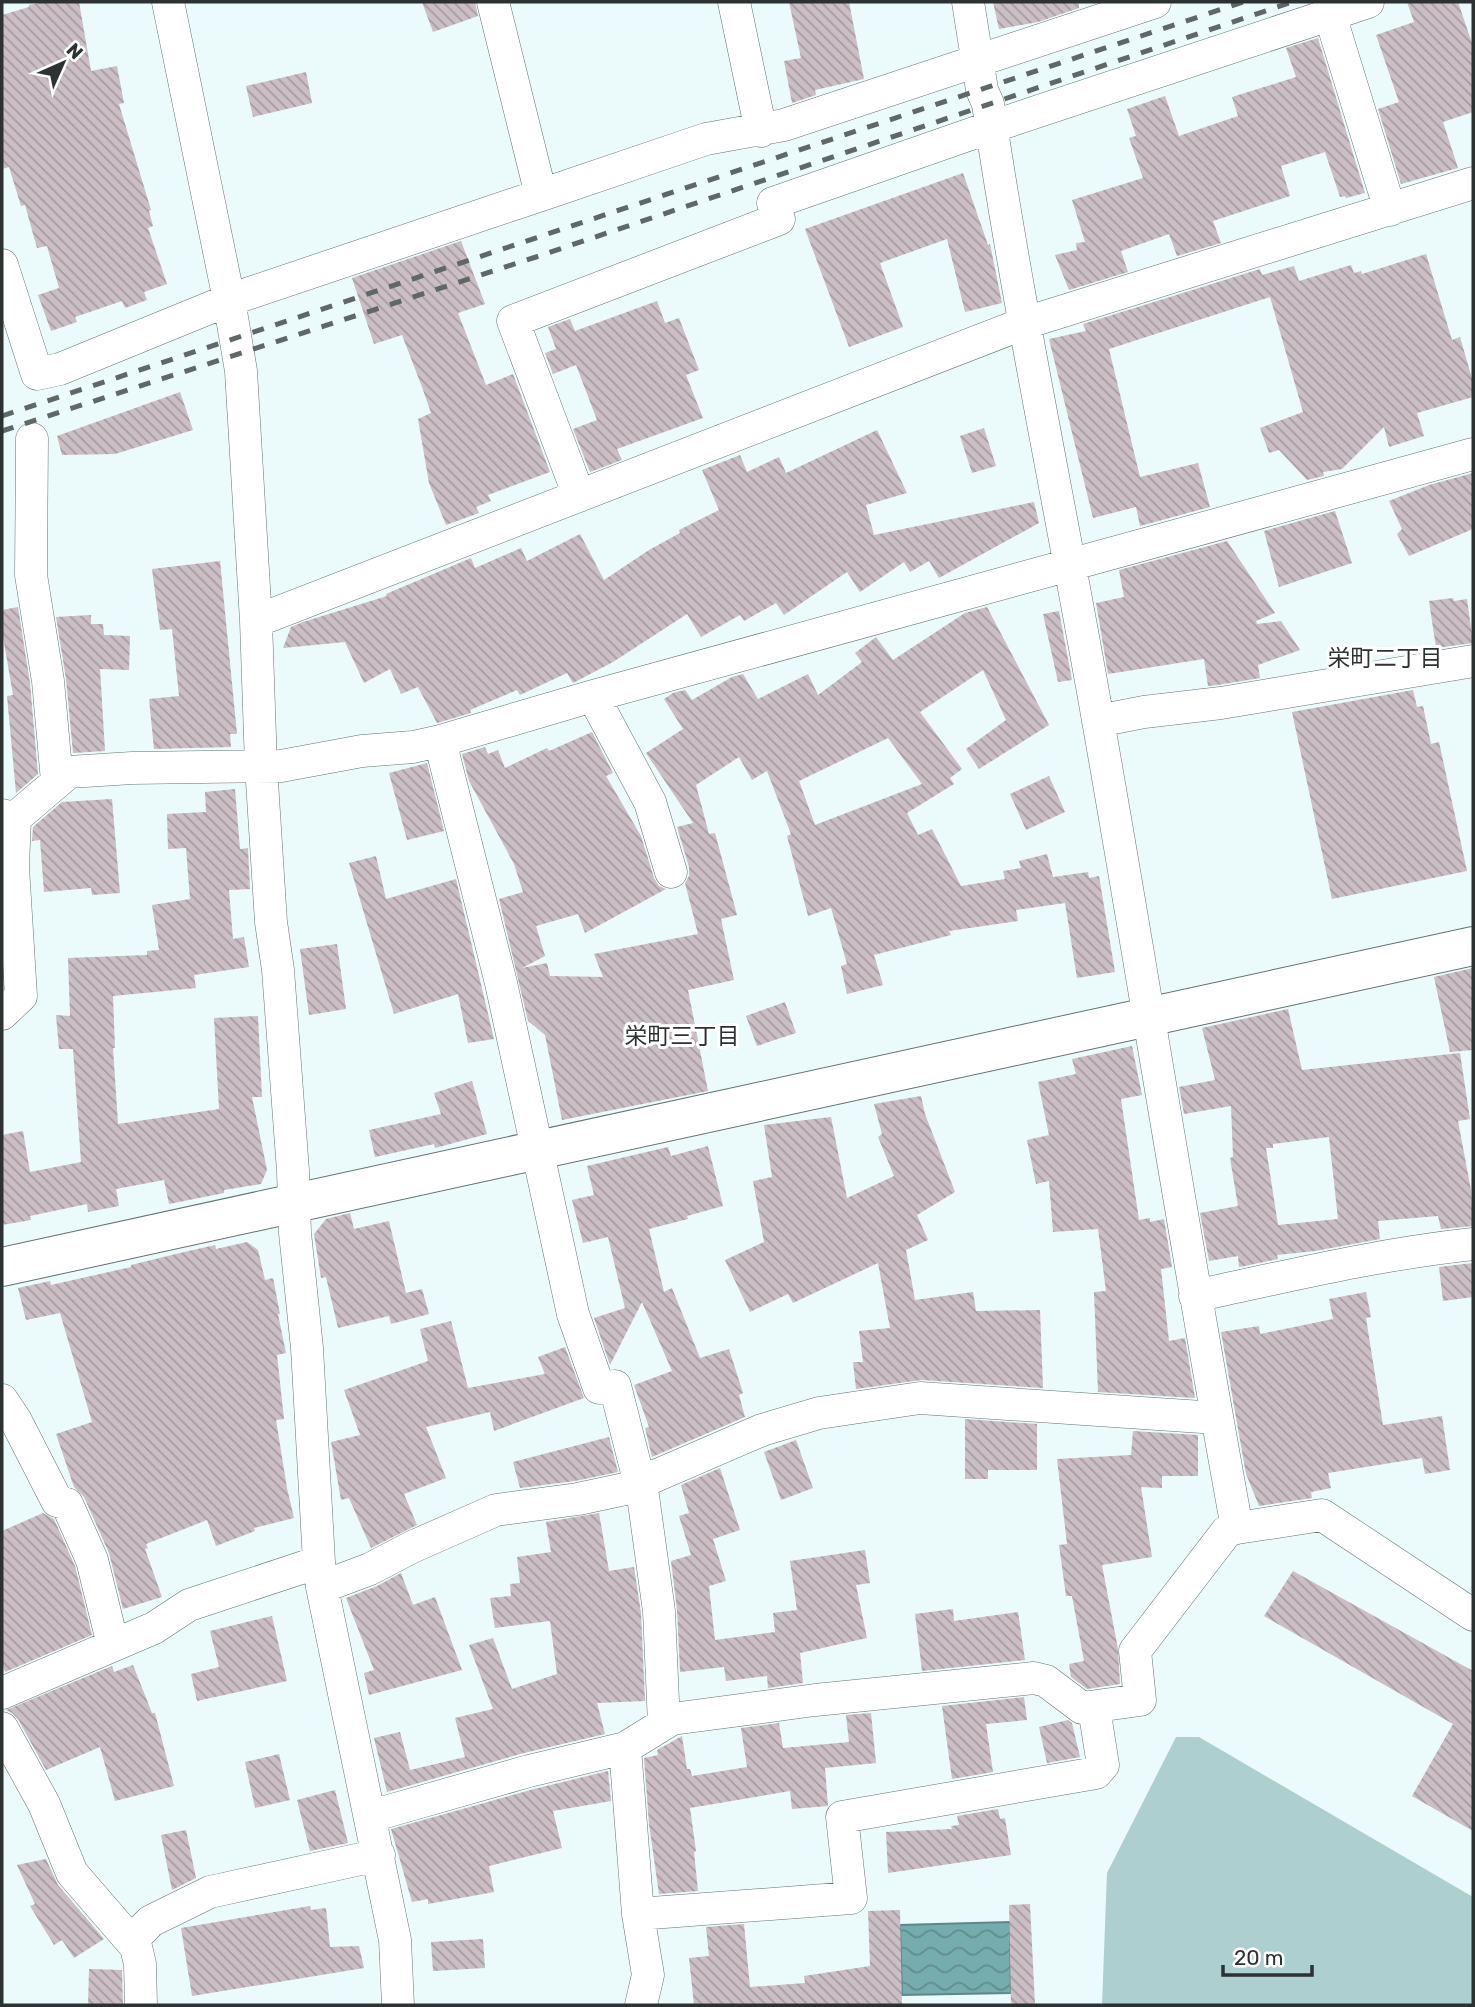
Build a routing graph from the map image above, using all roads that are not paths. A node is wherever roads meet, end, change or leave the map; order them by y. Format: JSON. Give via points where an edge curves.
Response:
{"nodes":[{"id":1,"x":168,"y":2,"type":"edge"},
{"id":2,"x":493,"y":2,"type":"edge"},
{"id":3,"x":734,"y":2,"type":"edge"},
{"id":4,"x":968,"y":2,"type":"edge"},
{"id":5,"x":1155,"y":2,"type":"edge"},
{"id":6,"x":1368,"y":2,"type":"edge"},
{"id":7,"x":1330,"y":15,"type":"junction"},
{"id":8,"x":978,"y":60,"type":"junction"},
{"id":9,"x":991,"y":127,"type":"junction"},
{"id":10,"x":761,"y":131,"type":"junction"},
{"id":11,"x":1473,"y":183,"type":"edge"},
{"id":12,"x":541,"y":195,"type":"junction"},
{"id":13,"x":1390,"y":209,"type":"junction"},
{"id":14,"x":2,"y":265,"type":"edge"},
{"id":15,"x":229,"y":300,"type":"junction"},
{"id":16,"x":1025,"y":323,"type":"junction"},
{"id":17,"x":32,"y":439,"type":"dead end"},
{"id":18,"x":1473,"y":454,"type":"edge"},
{"id":19,"x":579,"y":496,"type":"junction"},
{"id":20,"x":1069,"y":565,"type":"junction"},
{"id":21,"x":256,"y":621,"type":"junction"},
{"id":22,"x":1473,"y":661,"type":"edge"},
{"id":23,"x":593,"y":696,"type":"junction"},
{"id":24,"x":1098,"y":721,"type":"junction"},
{"id":25,"x":440,"y":741,"type":"junction"},
{"id":26,"x":261,"y":766,"type":"junction"},
{"id":27,"x":57,"y":781,"type":"junction"},
{"id":28,"x":9,"y":817,"type":"edge"},
{"id":29,"x":671,"y":872,"type":"dead end"},
{"id":30,"x":1473,"y":946,"type":"edge"},
{"id":31,"x":2,"y":1014,"type":"edge"},
{"id":32,"x":1150,"y":1018,"type":"junction"},
{"id":33,"x":536,"y":1152,"type":"junction"},
{"id":34,"x":294,"y":1203,"type":"junction"},
{"id":35,"x":1473,"y":1244,"type":"edge"},
{"id":36,"x":2,"y":1267,"type":"edge"},
{"id":37,"x":1195,"y":1296,"type":"junction"},
{"id":38,"x":2,"y":1399,"type":"edge"},
{"id":39,"x":1217,"y":1418,"type":"junction"},
{"id":40,"x":640,"y":1483,"type":"junction"},
{"id":41,"x":1237,"y":1528,"type":"junction"},
{"id":42,"x":321,"y":1574,"type":"junction"},
{"id":43,"x":1473,"y":1615,"type":"edge"},
{"id":44,"x":113,"y":1645,"type":"junction"},
{"id":45,"x":2,"y":1693,"type":"edge"},
{"id":46,"x":1094,"y":1708,"type":"junction"},
{"id":47,"x":664,"y":1724,"type":"junction"},
{"id":48,"x":2,"y":1728,"type":"edge"},
{"id":49,"x":625,"y":1748,"type":"junction"},
{"id":50,"x":371,"y":1816,"type":"junction"},
{"id":51,"x":379,"y":1855,"type":"junction"},
{"id":52,"x":638,"y":1914,"type":"junction"},
{"id":53,"x":131,"y":1941,"type":"junction"},
{"id":54,"x":141,"y":2005,"type":"edge"},
{"id":55,"x":398,"y":2005,"type":"edge"},
{"id":56,"x":642,"y":2005,"type":"edge"}],
"edges":[{"from":1,"to":15,"type":"street"},
{"from":2,"to":12,"type":"street"},
{"from":3,"to":10,"type":"street"},
{"from":4,"to":8,"type":"street"},
{"from":5,"to":8,"type":"street"},
{"from":6,"to":7,"type":"street"},
{"from":7,"to":9,"type":"street"},
{"from":7,"to":13,"type":"street"},
{"from":8,"to":9,"type":"street"},
{"from":8,"to":10,"type":"street"},
{"from":9,"to":16,"type":"street"},
{"from":9,"to":19,"type":"street","via":[[773,203],[779,219],[513,321]]},
{"from":10,"to":12,"type":"street","via":[[706,139]]},
{"from":11,"to":13,"type":"street"},
{"from":12,"to":15,"type":"street"},
{"from":13,"to":16,"type":"street"},
{"from":14,"to":15,"type":"street","via":[[37,374],[60,369]]},
{"from":15,"to":21,"type":"street","via":[[241,371]]},
{"from":16,"to":19,"type":"street"},
{"from":16,"to":20,"type":"street"},
{"from":17,"to":27,"type":"street","via":[[31,575],[48,681]]},
{"from":18,"to":20,"type":"street"},
{"from":19,"to":21,"type":"street"},
{"from":20,"to":23,"type":"street"},
{"from":20,"to":24,"type":"street"},
{"from":21,"to":26,"type":"street"},
{"from":22,"to":24,"type":"street"},
{"from":23,"to":25,"type":"street"},
{"from":23,"to":29,"type":"street","via":[[650,802]]},
{"from":24,"to":32,"type":"street"},
{"from":25,"to":26,"type":"street"},
{"from":25,"to":33,"type":"street","via":[[502,983]]},
{"from":26,"to":27,"type":"street","via":[[69,772]]},
{"from":26,"to":34,"type":"street"},
{"from":27,"to":28,"type":"street"},
{"from":28,"to":31,"type":"street","via":[[21,996]]},
{"from":30,"to":32,"type":"street"},
{"from":32,"to":33,"type":"street"},
{"from":32,"to":37,"type":"street"},
{"from":33,"to":34,"type":"street"},
{"from":33,"to":40,"type":"street","via":[[573,1314],[599,1388],[615,1386]]},
{"from":34,"to":36,"type":"street"},
{"from":34,"to":42,"type":"street"},
{"from":35,"to":37,"type":"street","via":[[1371,1258]]},
{"from":37,"to":39,"type":"street"},
{"from":38,"to":44,"type":"street","via":[[57,1501],[66,1504],[92,1560]]},
{"from":39,"to":40,"type":"street","via":[[920,1398],[796,1419]]},
{"from":39,"to":41,"type":"street"},
{"from":40,"to":42,"type":"street","via":[[578,1499],[496,1510],[370,1569]]},
{"from":40,"to":47,"type":"street","via":[[659,1611]]},
{"from":41,"to":43,"type":"street","via":[[1322,1516]]},
{"from":41,"to":46,"type":"street","via":[[1227,1531],[1135,1651],[1140,1700]]},
{"from":42,"to":44,"type":"street","via":[[188,1605],[154,1628]]},
{"from":42,"to":50,"type":"street"},
{"from":44,"to":45,"type":"street"},
{"from":46,"to":47,"type":"street","via":[[1082,1708],[1046,1681],[1034,1678],[802,1702],[672,1719]]},
{"from":46,"to":52,"type":"street","via":[[1103,1765],[1096,1773],[842,1817],[851,1898]]},
{"from":47,"to":49,"type":"street"},
{"from":48,"to":53,"type":"street","via":[[44,1804],[72,1873]]},
{"from":49,"to":50,"type":"street"},
{"from":49,"to":52,"type":"street"},
{"from":50,"to":51,"type":"street"},
{"from":51,"to":53,"type":"street","via":[[211,1892],[151,1922]]},
{"from":51,"to":55,"type":"street","via":[[395,1940]]},
{"from":52,"to":56,"type":"street","via":[[648,1975]]},
{"from":53,"to":54,"type":"street","via":[[140,1964]]}]}
